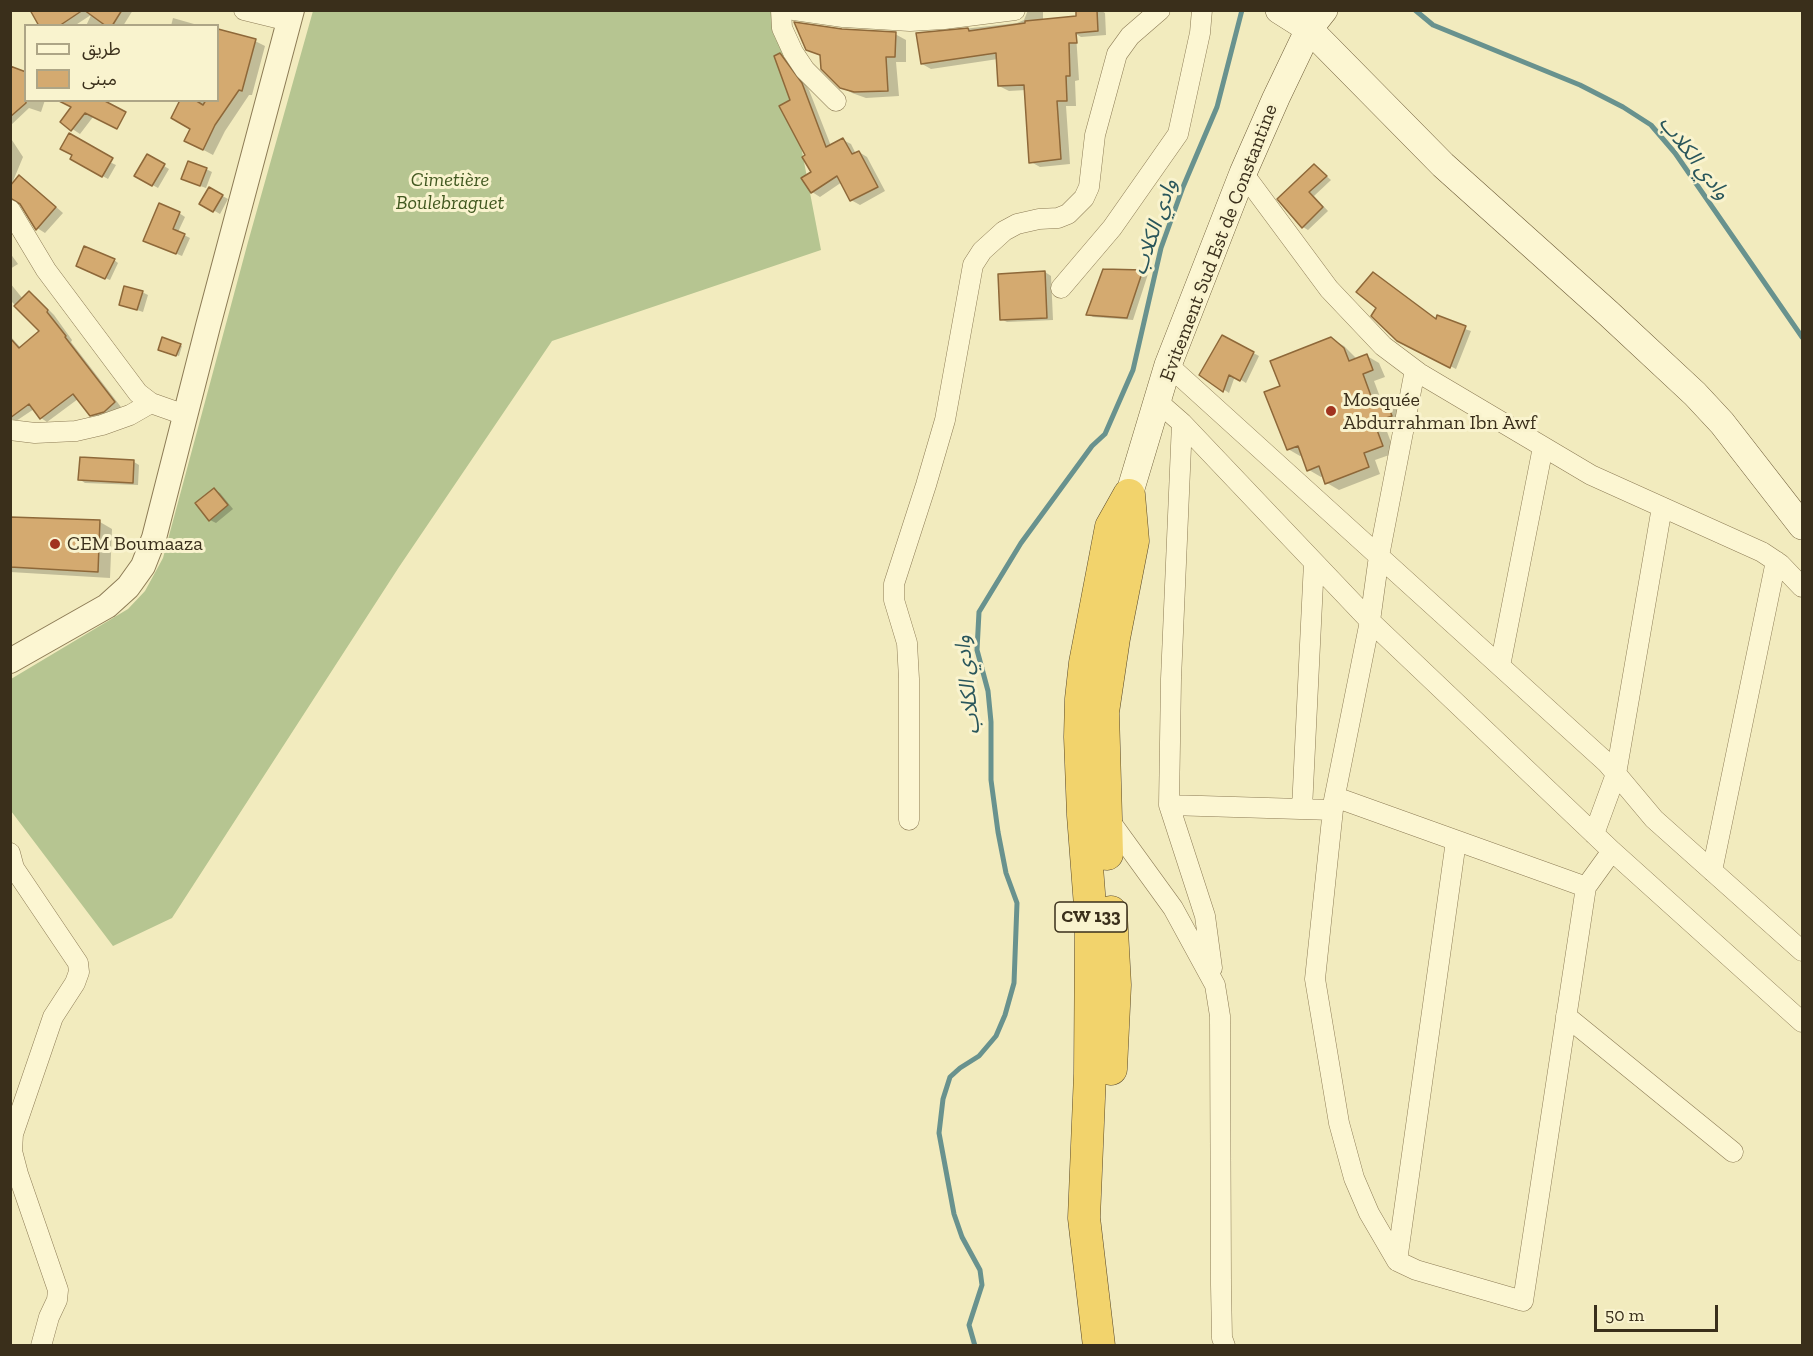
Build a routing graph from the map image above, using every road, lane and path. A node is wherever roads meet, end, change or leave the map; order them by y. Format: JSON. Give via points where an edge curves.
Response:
{"nodes":[{"id":1,"x":244,"y":10,"type":"edge"},
{"id":2,"x":781,"y":10,"type":"edge"},
{"id":3,"x":794,"y":10,"type":"edge"},
{"id":4,"x":1015,"y":10,"type":"edge"},
{"id":5,"x":1160,"y":10,"type":"edge"},
{"id":6,"x":1202,"y":10,"type":"edge"},
{"id":7,"x":1279,"y":10,"type":"edge"},
{"id":8,"x":291,"y":16,"type":"edge"},
{"id":9,"x":1316,"y":20,"type":"edge"},
{"id":10,"x":836,"y":101,"type":"dead end"},
{"id":11,"x":1243,"y":173,"type":"junction"},
{"id":12,"x":10,"y":210,"type":"edge"},
{"id":13,"x":1061,"y":288,"type":"dead end"},
{"id":14,"x":1168,"y":365,"type":"junction"},
{"id":15,"x":1415,"y":370,"type":"junction"},
{"id":16,"x":1158,"y":402,"type":"junction"},
{"id":17,"x":151,"y":403,"type":"junction"},
{"id":18,"x":185,"y":415,"type":"junction"},
{"id":19,"x":1182,"y":423,"type":"junction"},
{"id":20,"x":10,"y":429,"type":"edge"},
{"id":21,"x":1543,"y":447,"type":"junction"},
{"id":22,"x":1129,"y":495,"type":"joint"},
{"id":23,"x":1662,"y":507,"type":"junction"},
{"id":24,"x":1803,"y":526,"type":"edge"},
{"id":25,"x":1379,"y":556,"type":"junction"},
{"id":26,"x":1776,"y":561,"type":"junction"},
{"id":27,"x":1314,"y":562,"type":"junction"},
{"id":28,"x":1803,"y":587,"type":"edge"},
{"id":29,"x":1370,"y":621,"type":"junction"},
{"id":30,"x":10,"y":661,"type":"edge"},
{"id":31,"x":1500,"y":666,"type":"junction"},
{"id":32,"x":1616,"y":774,"type":"junction"},
{"id":33,"x":1334,"y":804,"type":"junction"},
{"id":34,"x":1169,"y":805,"type":"junction"},
{"id":35,"x":1302,"y":809,"type":"junction"},
{"id":36,"x":1094,"y":815,"type":"junction"},
{"id":37,"x":909,"y":820,"type":"dead end"},
{"id":38,"x":1594,"y":834,"type":"junction"},
{"id":39,"x":1456,"y":841,"type":"junction"},
{"id":40,"x":1612,"y":851,"type":"junction"},
{"id":41,"x":10,"y":853,"type":"edge"},
{"id":42,"x":1712,"y":871,"type":"junction"},
{"id":43,"x":1586,"y":887,"type":"junction"},
{"id":44,"x":1803,"y":951,"type":"edge"},
{"id":45,"x":1215,"y":985,"type":"junction"},
{"id":46,"x":1566,"y":1016,"type":"junction"},
{"id":47,"x":1803,"y":1022,"type":"edge"},
{"id":48,"x":1733,"y":1152,"type":"dead end"},
{"id":49,"x":1397,"y":1261,"type":"junction"},
{"id":50,"x":41,"y":1346,"type":"edge"},
{"id":51,"x":1099,"y":1346,"type":"edge"},
{"id":52,"x":1120,"y":1346,"type":"edge"},
{"id":53,"x":1225,"y":1346,"type":"edge"}],
"edges":[{"from":1,"to":8,"type":"street"},
{"from":2,"to":10,"type":"street","via":[[782,28],[793,52]]},
{"from":3,"to":4,"type":"street","via":[[919,21]]},
{"from":5,"to":37,"type":"street","via":[[1130,36],[1117,54],[1095,135],[1089,187],[1084,198],[1068,214],[1017,224],[1004,231],[982,251],[974,265],[945,420],[894,584],[894,600],[907,643]]},
{"from":6,"to":13,"type":"street","via":[[1178,134],[1112,228]]},
{"from":7,"to":9,"type":"main road"},
{"from":8,"to":18,"type":"street"},
{"from":9,"to":11,"type":"main road","name":"Evitement Sud Est de Constantine","number":"CW 133"},
{"from":9,"to":24,"type":"main road","via":[[1443,165],[1695,394]]},
{"from":11,"to":14,"type":"main road","name":"Evitement Sud Est de Constantine","number":"CW 133"},
{"from":11,"to":15,"type":"street","via":[[1329,289],[1383,346]]},
{"from":12,"to":17,"type":"street","via":[[46,270],[138,393]]},
{"from":14,"to":16,"type":"main road","name":"Evitement Sud Est de Constantine","number":"CW 133"},
{"from":14,"to":25,"type":"street"},
{"from":15,"to":21,"type":"street"},
{"from":15,"to":25,"type":"street"},
{"from":16,"to":19,"type":"street"},
{"from":16,"to":22,"type":"main road","name":"Evitement Sud Est de Constantine","number":"CW 133"},
{"from":17,"to":18,"type":"street"},
{"from":17,"to":20,"type":"street","via":[[130,415],[76,431],[35,433]]},
{"from":18,"to":30,"type":"street","via":[[154,538],[143,566],[107,606]]},
{"from":19,"to":27,"type":"street"},
{"from":19,"to":34,"type":"street"},
{"from":21,"to":23,"type":"street","via":[[1591,475]]},
{"from":21,"to":31,"type":"street"},
{"from":22,"to":36,"type":"highway","name":"Evitement Sud Est de Constantine","number":"CW 133","via":[[1111,527],[1085,663],[1080,737]]},
{"from":23,"to":26,"type":"street"},
{"from":23,"to":32,"type":"street"},
{"from":25,"to":29,"type":"street"},
{"from":25,"to":31,"type":"street"},
{"from":26,"to":28,"type":"street"},
{"from":26,"to":42,"type":"street"},
{"from":27,"to":29,"type":"street"},
{"from":27,"to":35,"type":"street"},
{"from":29,"to":33,"type":"street"},
{"from":29,"to":38,"type":"street"},
{"from":31,"to":32,"type":"street"},
{"from":32,"to":38,"type":"street"},
{"from":32,"to":42,"type":"street","via":[[1654,819]]},
{"from":33,"to":35,"type":"street"},
{"from":33,"to":39,"type":"street"},
{"from":33,"to":49,"type":"street","via":[[1315,979],[1339,1123],[1354,1178]]},
{"from":34,"to":35,"type":"street"},
{"from":34,"to":45,"type":"street","via":[[1205,916]]},
{"from":36,"to":45,"type":"street","via":[[1173,908]]},
{"from":36,"to":51,"type":"highway","name":"Evitement Sud Est de Constantine","number":"CW 133","via":[[1084,1218]]},
{"from":36,"to":52,"type":"highway","name":"Evitement Sud Est de Constantine","number":"CW 133","via":[[1115,985],[1104,1198],[1108,1275]]},
{"from":38,"to":40,"type":"street"},
{"from":39,"to":43,"type":"street"},
{"from":39,"to":49,"type":"street"},
{"from":40,"to":43,"type":"street"},
{"from":40,"to":47,"type":"street"},
{"from":41,"to":50,"type":"street","via":[[14,868],[78,963],[79,972],[53,1017],[13,1134],[12,1151],[18,1174],[58,1290]]},
{"from":42,"to":44,"type":"street"},
{"from":43,"to":46,"type":"street"},
{"from":45,"to":53,"type":"street","via":[[1220,1016]]},
{"from":46,"to":48,"type":"street"},
{"from":46,"to":49,"type":"street","via":[[1523,1301]]}]}
